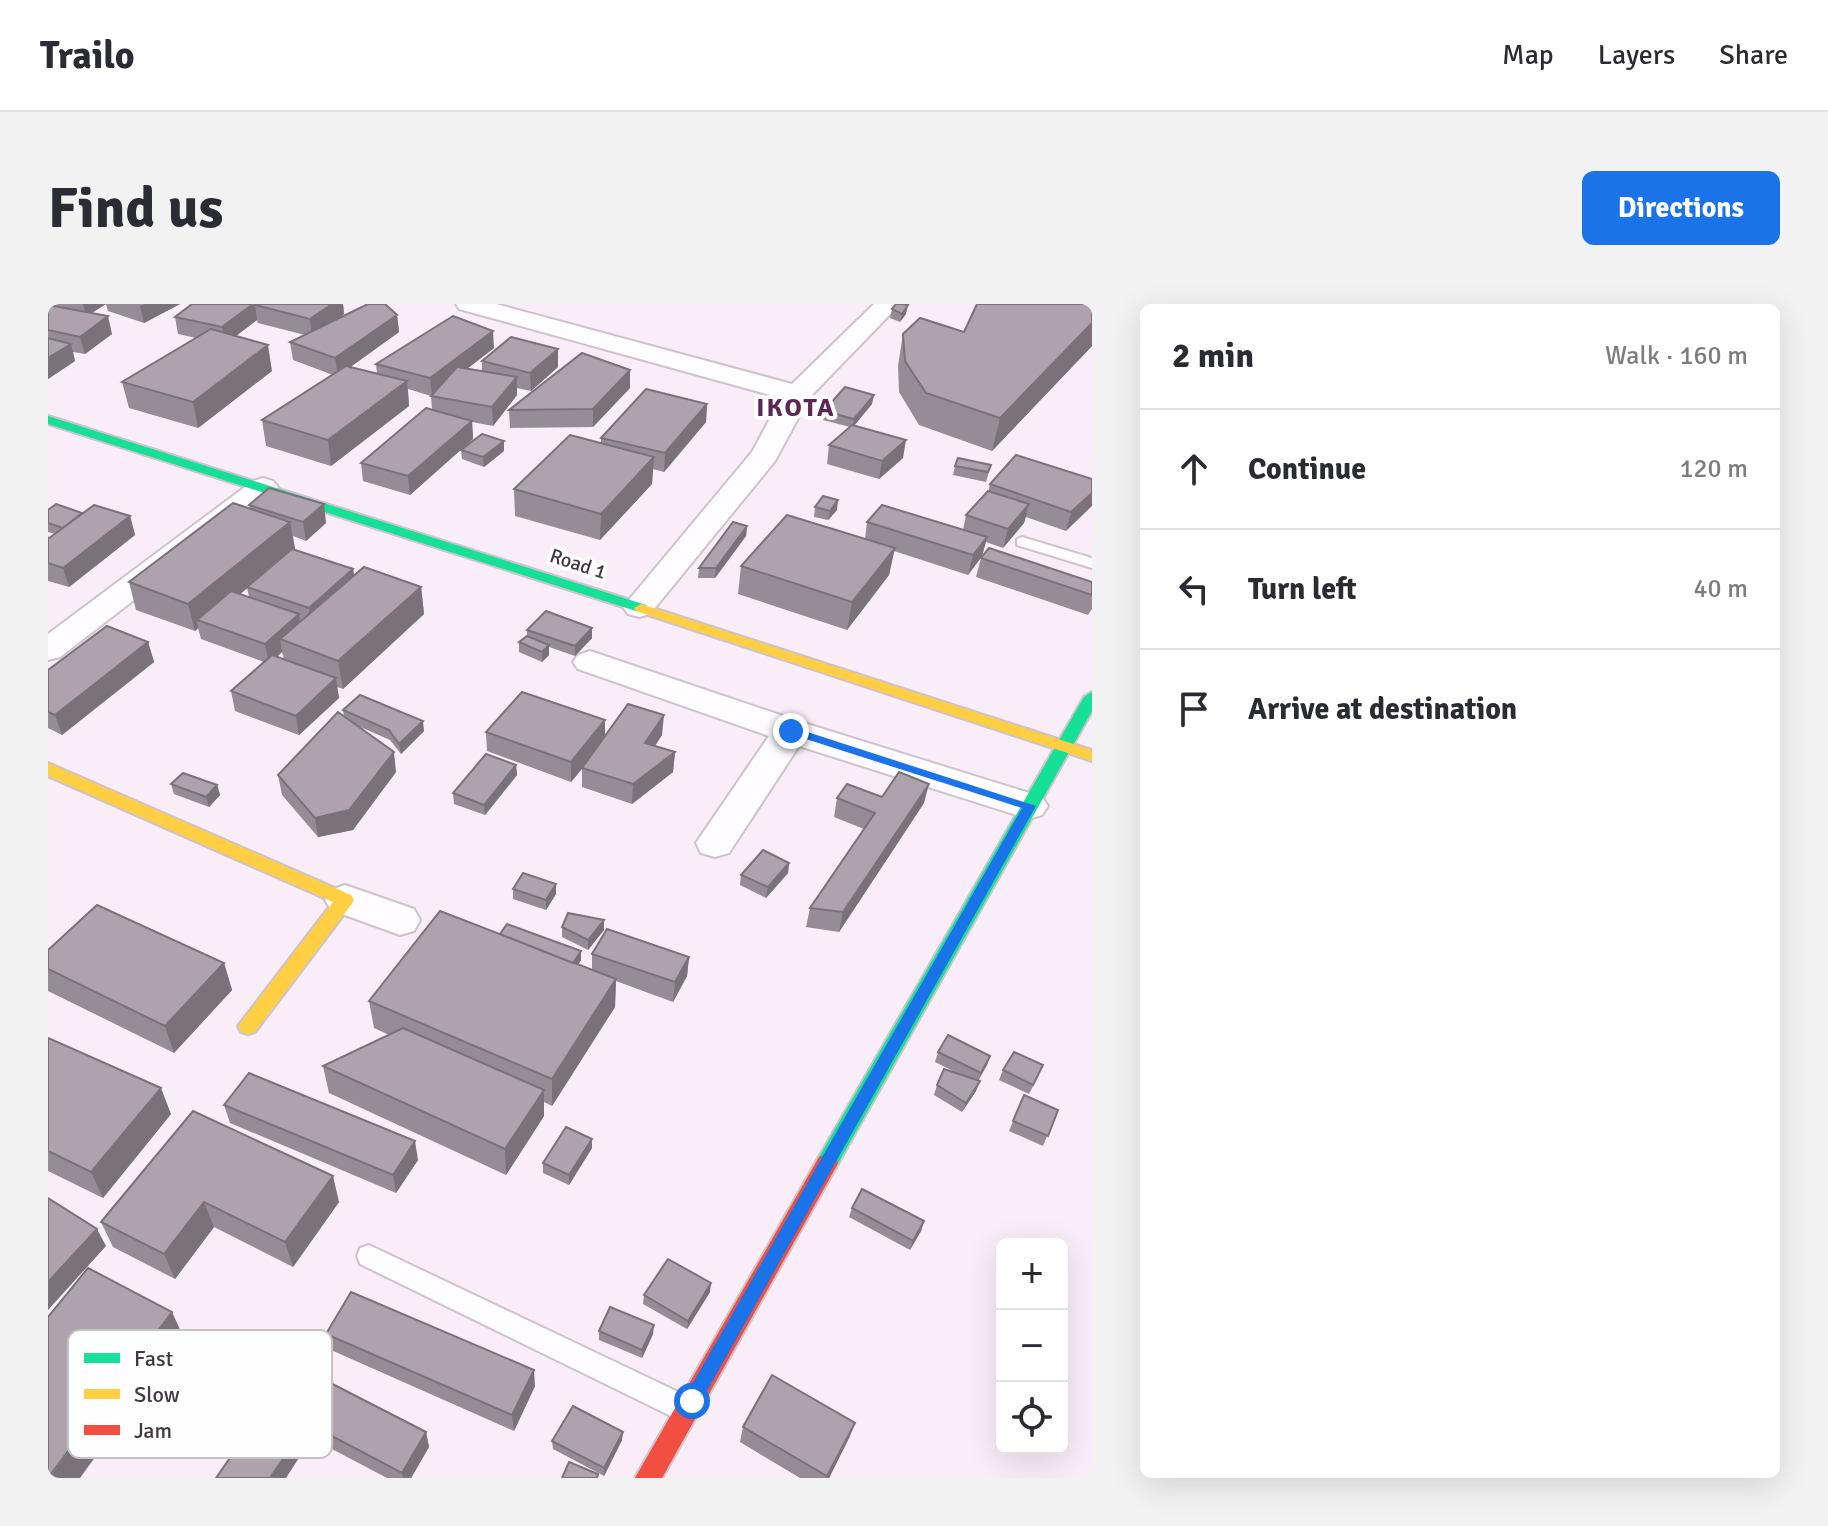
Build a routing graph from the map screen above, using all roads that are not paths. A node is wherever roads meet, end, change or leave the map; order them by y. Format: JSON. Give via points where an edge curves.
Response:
{"nodes":[{"id":1,"x":468,"y":304,"type":"edge"},
{"id":2,"x":888,"y":304,"type":"edge"},
{"id":3,"x":797,"y":394,"type":"junction"},
{"id":4,"x":48,"y":420,"type":"edge"},
{"id":5,"x":263,"y":487,"type":"junction"},
{"id":6,"x":1022,"y":542,"type":"dead end"},
{"id":7,"x":1092,"y":563,"type":"edge"},
{"id":8,"x":639,"y":607,"type":"junction"},
{"id":9,"x":48,"y":650,"type":"edge"},
{"id":10,"x":590,"y":662,"type":"dead end"},
{"id":11,"x":1092,"y":697,"type":"edge"},
{"id":12,"x":791,"y":731,"type":"junction"},
{"id":13,"x":1064,"y":746,"type":"junction"},
{"id":14,"x":1092,"y":756,"type":"edge"},
{"id":15,"x":48,"y":769,"type":"edge"},
{"id":16,"x":1029,"y":806,"type":"junction"},
{"id":17,"x":715,"y":843,"type":"dead end"},
{"id":18,"x":345,"y":900,"type":"junction"},
{"id":19,"x":400,"y":920,"type":"dead end"},
{"id":20,"x":248,"y":1026,"type":"dead end"},
{"id":21,"x":369,"y":1256,"type":"dead end"},
{"id":22,"x":687,"y":1409,"type":"junction"},
{"id":23,"x":648,"y":1478,"type":"edge"}],
"edges":[{"from":1,"to":3,"type":"street"},
{"from":2,"to":3,"type":"street"},
{"from":3,"to":8,"type":"street","via":[[765,455]]},
{"from":4,"to":5,"type":"street","name":"Road 1"},
{"from":5,"to":8,"type":"street","name":"Road 1"},
{"from":5,"to":9,"type":"street"},
{"from":6,"to":7,"type":"lane"},
{"from":8,"to":13,"type":"street","name":"Road 1"},
{"from":10,"to":12,"type":"street"},
{"from":11,"to":13,"type":"street"},
{"from":12,"to":16,"type":"street"},
{"from":12,"to":17,"type":"street"},
{"from":13,"to":14,"type":"street","name":"Road 1"},
{"from":13,"to":16,"type":"street"},
{"from":15,"to":18,"type":"street"},
{"from":16,"to":22,"type":"street"},
{"from":18,"to":19,"type":"street"},
{"from":18,"to":20,"type":"street"},
{"from":21,"to":22,"type":"lane"},
{"from":22,"to":23,"type":"street"}]}
